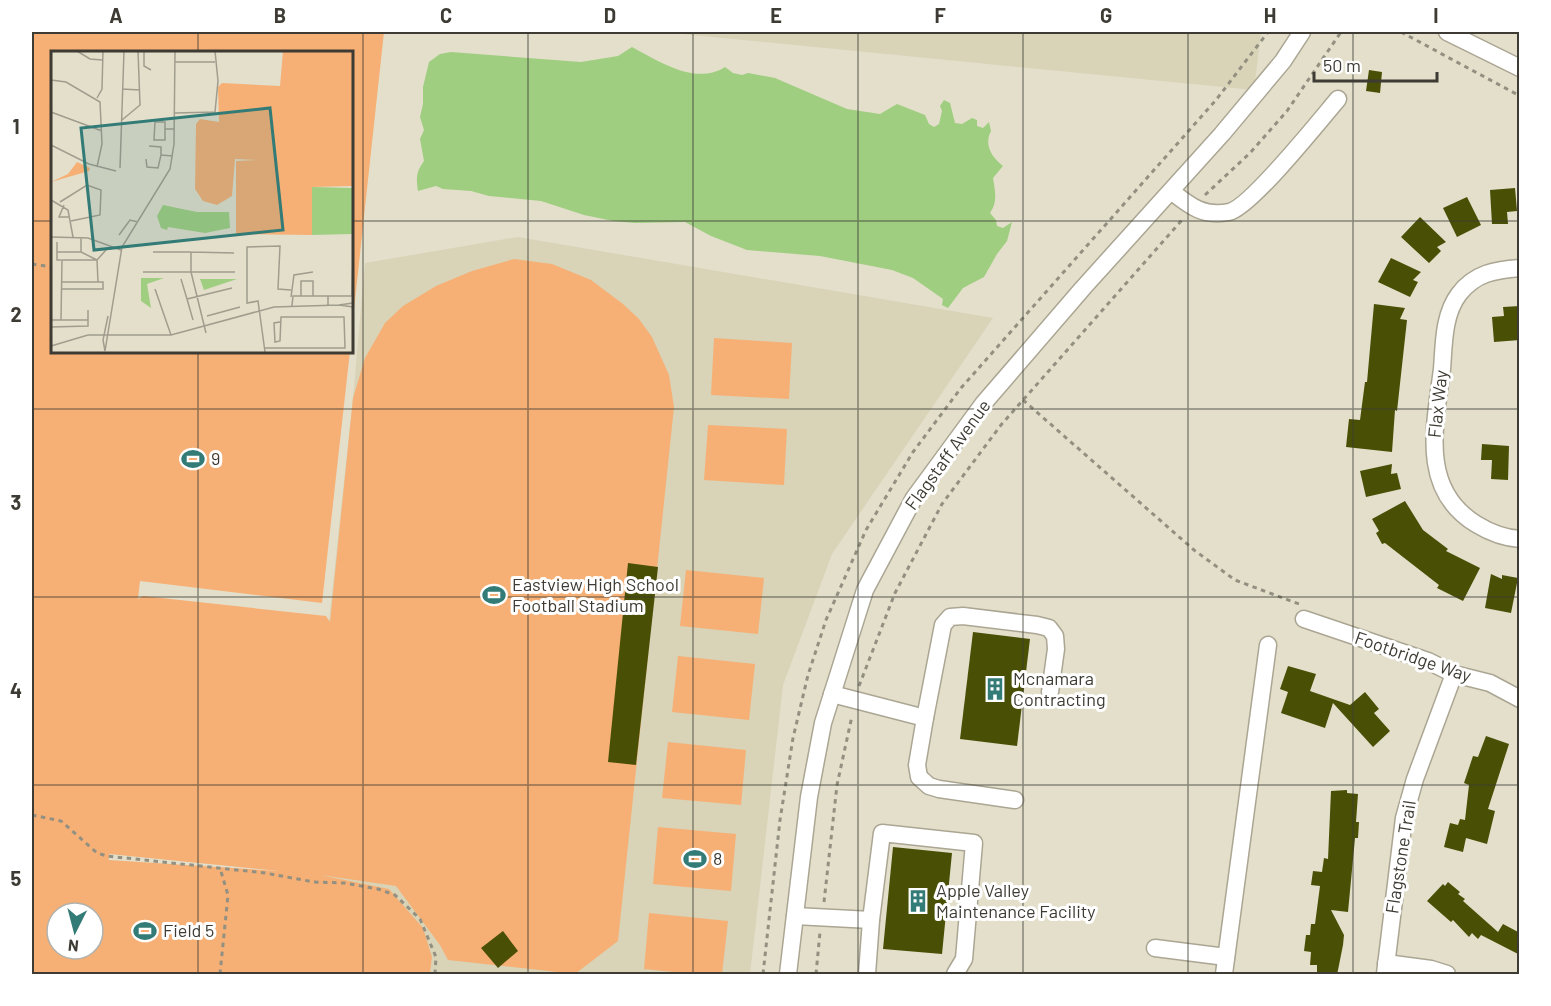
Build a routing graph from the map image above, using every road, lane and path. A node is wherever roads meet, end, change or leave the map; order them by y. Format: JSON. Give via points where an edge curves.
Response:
{"nodes":[{"id":1,"x":1302,"y":32,"type":"edge"},
{"id":2,"x":1341,"y":32,"type":"edge"},
{"id":3,"x":1401,"y":32,"type":"edge"},
{"id":4,"x":1447,"y":32,"type":"edge"},
{"id":5,"x":1520,"y":68,"type":"edge"},
{"id":6,"x":1520,"y":96,"type":"edge"},
{"id":7,"x":1338,"y":99,"type":"dead end"},
{"id":8,"x":1171,"y":190,"type":"junction"},
{"id":9,"x":1193,"y":208,"type":"junction"},
{"id":10,"x":32,"y":264,"type":"edge"},
{"id":11,"x":51,"y":267,"type":"edge"},
{"id":12,"x":1520,"y":268,"type":"edge"},
{"id":13,"x":1023,"y":400,"type":"junction"},
{"id":14,"x":1520,"y":539,"type":"edge"},
{"id":15,"x":1303,"y":612,"type":"joint"},
{"id":16,"x":1268,"y":645,"type":"dead end"},
{"id":17,"x":1454,"y":674,"type":"junction"},
{"id":18,"x":1050,"y":692,"type":"dead end"},
{"id":19,"x":832,"y":694,"type":"junction"},
{"id":20,"x":1520,"y":699,"type":"edge"},
{"id":21,"x":856,"y":700,"type":"junction"},
{"id":22,"x":925,"y":718,"type":"junction"},
{"id":23,"x":1015,"y":800,"type":"dead end"},
{"id":24,"x":32,"y":814,"type":"edge"},
{"id":25,"x":220,"y":868,"type":"junction"},
{"id":26,"x":795,"y":916,"type":"junction"},
{"id":27,"x":822,"y":917,"type":"junction"},
{"id":28,"x":871,"y":920,"type":"junction"},
{"id":29,"x":1155,"y":948,"type":"dead end"},
{"id":30,"x":1226,"y":957,"type":"junction"},
{"id":31,"x":1385,"y":969,"type":"edge"},
{"id":32,"x":220,"y":975,"type":"edge"},
{"id":33,"x":435,"y":975,"type":"edge"},
{"id":34,"x":788,"y":975,"type":"edge"},
{"id":35,"x":816,"y":975,"type":"edge"},
{"id":36,"x":867,"y":975,"type":"edge"},
{"id":37,"x":955,"y":975,"type":"edge"},
{"id":38,"x":1224,"y":975,"type":"edge"},
{"id":39,"x":1447,"y":975,"type":"edge"}],
"edges":[{"from":1,"to":8,"type":"street","name":"Flagstaff Avenue","via":[[1283,61]]},
{"from":2,"to":9,"type":"path","via":[[1287,111]]},
{"from":3,"to":6,"type":"path"},
{"from":4,"to":5,"type":"street"},
{"from":7,"to":9,"type":"street","via":[[1295,151],[1232,212],[1211,213]]},
{"from":8,"to":9,"type":"street"},
{"from":8,"to":19,"type":"street","name":"Flagstaff Avenue","via":[[983,404],[914,498],[865,590]]},
{"from":9,"to":13,"type":"path"},
{"from":10,"to":11,"type":"path"},
{"from":12,"to":14,"type":"street","name":"Flax Way","via":[[1485,273],[1467,286],[1453,304],[1447,325],[1434,449],[1437,472],[1462,514],[1492,533]]},
{"from":13,"to":15,"type":"path","via":[[1194,550],[1235,580]]},
{"from":13,"to":21,"type":"path","via":[[942,504],[895,593]]},
{"from":15,"to":17,"type":"street","name":"Footbridge Way"},
{"from":16,"to":30,"type":"street"},
{"from":17,"to":20,"type":"street","name":"Footbridge Way","via":[[1490,683]]},
{"from":17,"to":31,"type":"street","name":"Flagstone Trail","via":[[1404,818]]},
{"from":18,"to":22,"type":"street","via":[[1056,649],[1055,636],[1049,628],[963,616],[950,618],[943,626]]},
{"from":19,"to":21,"type":"street"},
{"from":19,"to":26,"type":"street","name":"Flagstaff Avenue","via":[[809,797]]},
{"from":21,"to":22,"type":"street"},
{"from":21,"to":27,"type":"path","via":[[837,785]]},
{"from":22,"to":23,"type":"street","via":[[917,765],[919,777],[939,789]]},
{"from":24,"to":25,"type":"path","via":[[61,821],[97,853],[107,856]]},
{"from":25,"to":32,"type":"path","via":[[228,895]]},
{"from":25,"to":33,"type":"path","via":[[344,883],[395,896],[420,919],[436,957]]},
{"from":26,"to":27,"type":"street"},
{"from":26,"to":34,"type":"street","name":"Flagstaff Avenue"},
{"from":27,"to":28,"type":"street"},
{"from":27,"to":35,"type":"path"},
{"from":28,"to":36,"type":"street"},
{"from":28,"to":37,"type":"street","via":[[882,833],[974,843],[964,959]]},
{"from":29,"to":30,"type":"street"},
{"from":30,"to":38,"type":"street"},
{"from":31,"to":39,"type":"street","via":[[1431,969]]}]}
